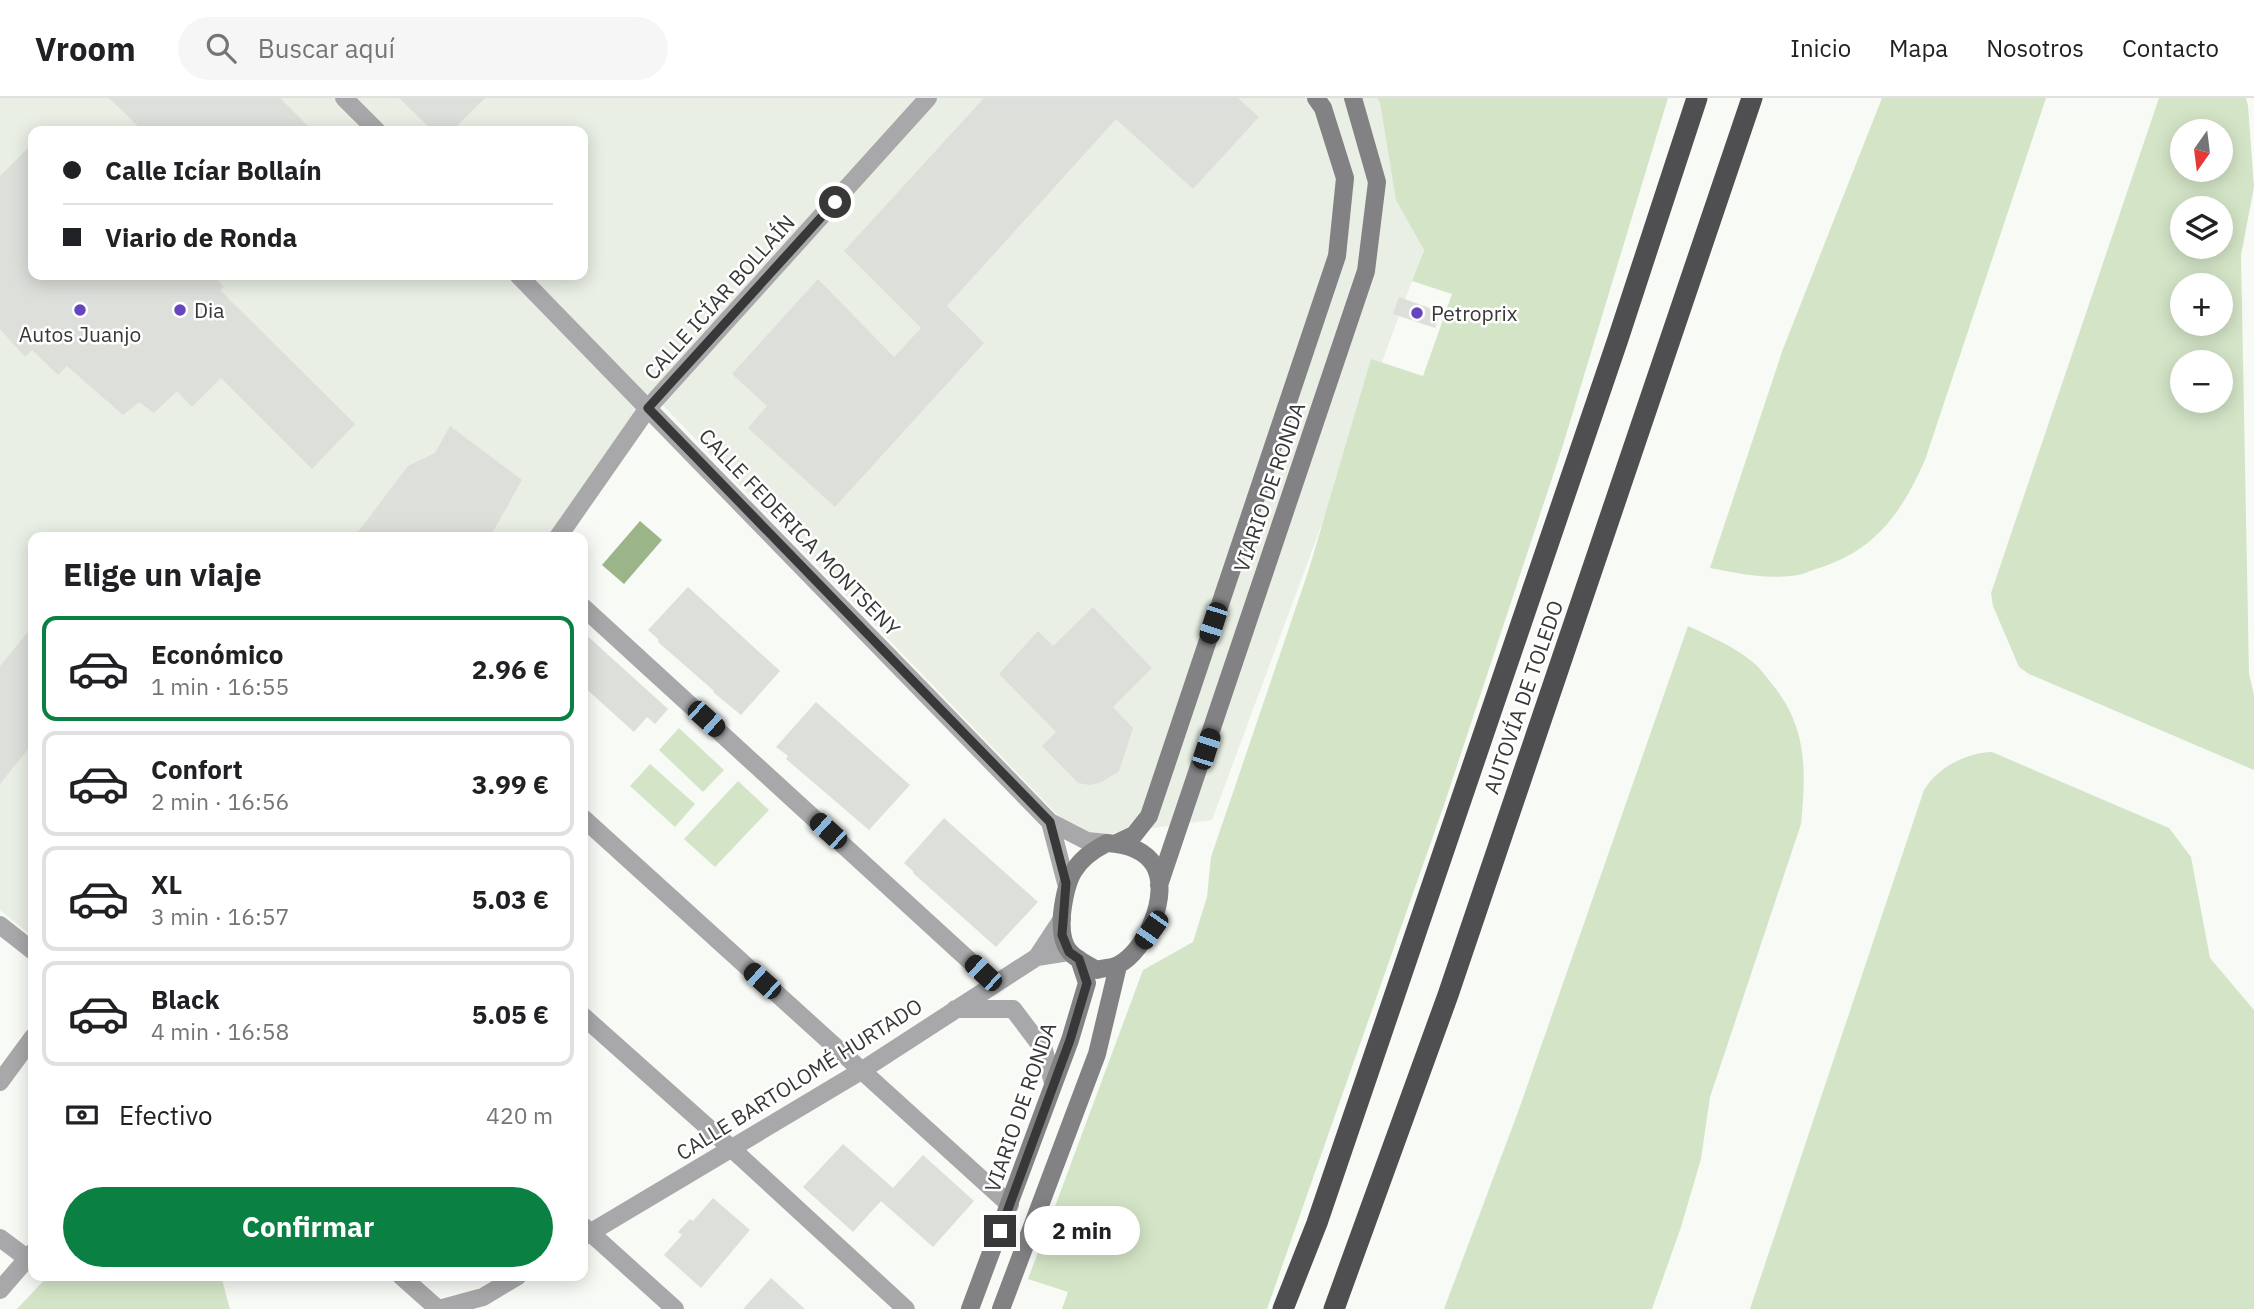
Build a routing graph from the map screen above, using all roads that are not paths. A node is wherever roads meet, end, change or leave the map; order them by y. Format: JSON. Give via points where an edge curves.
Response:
{"nodes":[{"id":1,"x":344,"y":98,"type":"edge"},
{"id":2,"x":928,"y":98,"type":"edge"},
{"id":3,"x":1316,"y":98,"type":"edge"},
{"id":4,"x":1353,"y":98,"type":"edge"},
{"id":5,"x":1697,"y":98,"type":"edge"},
{"id":6,"x":1752,"y":98,"type":"edge"},
{"id":7,"x":372,"y":126,"type":"edge"},
{"id":8,"x":523,"y":280,"type":"edge"},
{"id":9,"x":648,"y":408,"type":"junction"},
{"id":10,"x":561,"y":532,"type":"edge"},
{"id":11,"x":588,"y":612,"type":"edge"},
{"id":12,"x":1050,"y":822,"type":"junction"},
{"id":13,"x":588,"y":823,"type":"edge"},
{"id":14,"x":1112,"y":843,"type":"junction"},
{"id":15,"x":1066,"y":883,"type":"junction"},
{"id":16,"x":1159,"y":885,"type":"junction"},
{"id":17,"x":1062,"y":919,"type":"junction"},
{"id":18,"x":0,"y":925,"type":"edge"},
{"id":19,"x":28,"y":947,"type":"edge"},
{"id":20,"x":1074,"y":955,"type":"junction"},
{"id":21,"x":1037,"y":957,"type":"junction"},
{"id":22,"x":1118,"y":966,"type":"junction"},
{"id":23,"x":995,"y":984,"type":"junction"},
{"id":24,"x":955,"y":1009,"type":"junction"},
{"id":25,"x":588,"y":1020,"type":"edge"},
{"id":26,"x":28,"y":1044,"type":"edge"},
{"id":27,"x":861,"y":1071,"type":"junction"},
{"id":28,"x":0,"y":1082,"type":"edge"},
{"id":29,"x":1054,"y":1083,"type":"junction"},
{"id":30,"x":731,"y":1148,"type":"junction"},
{"id":31,"x":1010,"y":1205,"type":"junction"},
{"id":32,"x":588,"y":1230,"type":"edge"},
{"id":33,"x":588,"y":1235,"type":"edge"},
{"id":34,"x":0,"y":1238,"type":"edge"},
{"id":35,"x":28,"y":1254,"type":"edge"},
{"id":36,"x":28,"y":1257,"type":"edge"},
{"id":37,"x":407,"y":1281,"type":"edge"},
{"id":38,"x":510,"y":1281,"type":"edge"},
{"id":39,"x":0,"y":1290,"type":"edge"},
{"id":40,"x":439,"y":1309,"type":"edge"},
{"id":41,"x":675,"y":1309,"type":"edge"},
{"id":42,"x":906,"y":1309,"type":"edge"},
{"id":43,"x":970,"y":1309,"type":"edge"},
{"id":44,"x":1001,"y":1309,"type":"edge"},
{"id":45,"x":1283,"y":1309,"type":"edge"},
{"id":46,"x":1334,"y":1309,"type":"edge"}],
"edges":[{"from":1,"to":7,"type":"street"},
{"from":2,"to":9,"type":"street","name":"CALLE ICÍAR BOLLAÍN"},
{"from":3,"to":14,"type":"main road","name":"VIARIO DE RONDA","via":[[1324,108],[1345,178],[1337,256],[1149,816],[1134,835]]},
{"from":4,"to":16,"type":"main road","name":"VIARIO DE RONDA","via":[[1377,182],[1366,271]]},
{"from":5,"to":45,"type":"highway","name":"AUTOVÍA DE TOLEDO","via":[[1317,1223]]},
{"from":6,"to":46,"type":"highway","name":"AUTOVÍA DE TOLEDO","via":[[1453,982]]},
{"from":8,"to":9,"type":"street","name":"CALLE FEDERICA MONTSENY"},
{"from":9,"to":10,"type":"street","name":"CALLE ICÍAR BOLLAÍN"},
{"from":9,"to":12,"type":"street","name":"CALLE FEDERICA MONTSENY"},
{"from":11,"to":23,"type":"street"},
{"from":12,"to":14,"type":"street","name":"CALLE FEDERICA MONTSENY","via":[[1087,841]]},
{"from":12,"to":15,"type":"street","name":"CALLE FEDERICA MONTSENY"},
{"from":13,"to":27,"type":"street"},
{"from":14,"to":15,"type":"main road","via":[[1093,850]]},
{"from":14,"to":16,"type":"main road","via":[[1135,848],[1154,865]]},
{"from":15,"to":17,"type":"main road"},
{"from":16,"to":22,"type":"main road","via":[[1151,930]]},
{"from":17,"to":20,"type":"main road","via":[[1062,935]]},
{"from":17,"to":21,"type":"street","name":"CALLE BARTOLOMÉ HURTADO"},
{"from":18,"to":19,"type":"street"},
{"from":20,"to":21,"type":"street","name":"CALLE BARTOLOMÉ HURTADO"},
{"from":20,"to":22,"type":"main road","via":[[1097,970]]},
{"from":20,"to":29,"type":"main road","name":"VIARIO DE RONDA","via":[[1087,983]]},
{"from":21,"to":23,"type":"street","name":"CALLE BARTOLOMÉ HURTADO"},
{"from":22,"to":44,"type":"main road","via":[[1097,1054]]},
{"from":23,"to":24,"type":"street","name":"CALLE BARTOLOMÉ HURTADO"},
{"from":24,"to":27,"type":"street","name":"CALLE BARTOLOMÉ HURTADO"},
{"from":24,"to":29,"type":"street","via":[[1013,1009],[1044,1050]]},
{"from":25,"to":30,"type":"street"},
{"from":26,"to":28,"type":"street"},
{"from":27,"to":30,"type":"street","name":"CALLE BARTOLOMÉ HURTADO"},
{"from":27,"to":31,"type":"street"},
{"from":29,"to":31,"type":"main road","name":"VIARIO DE RONDA"},
{"from":30,"to":32,"type":"street","name":"CALLE BARTOLOMÉ HURTADO"},
{"from":30,"to":42,"type":"street"},
{"from":31,"to":43,"type":"main road","name":"VIARIO DE RONDA"},
{"from":33,"to":41,"type":"street"},
{"from":34,"to":35,"type":"street"},
{"from":36,"to":39,"type":"street"},
{"from":37,"to":40,"type":"street"},
{"from":38,"to":40,"type":"street","via":[[483,1297]]}]}
